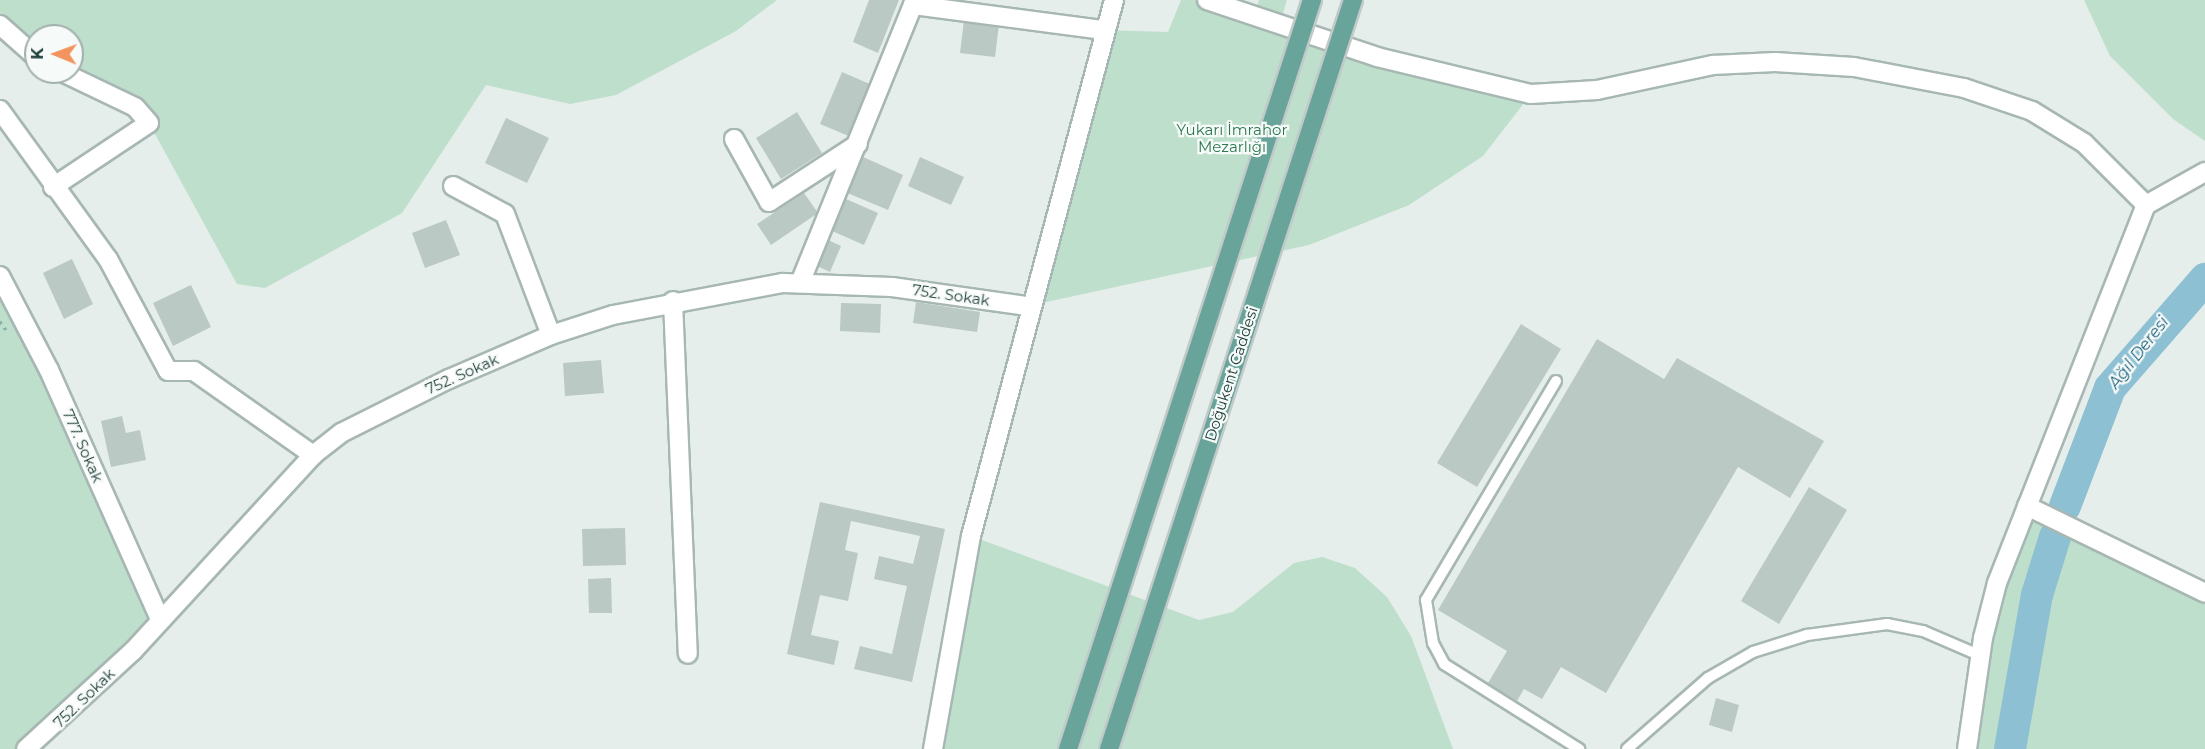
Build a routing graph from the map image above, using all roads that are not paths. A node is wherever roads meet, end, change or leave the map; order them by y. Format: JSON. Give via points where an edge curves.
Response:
{"nodes":[{"id":1,"x":1114,"y":0,"type":"edge"},
{"id":2,"x":1207,"y":0,"type":"edge"},
{"id":3,"x":1312,"y":0,"type":"edge"},
{"id":4,"x":1353,"y":0,"type":"edge"},
{"id":5,"x":914,"y":2,"type":"edge"},
{"id":6,"x":0,"y":25,"type":"edge"},
{"id":7,"x":1102,"y":30,"type":"junction"},
{"id":8,"x":24,"y":46,"type":"edge"},
{"id":9,"x":84,"y":83,"type":"edge"},
{"id":10,"x":0,"y":110,"type":"edge"},
{"id":11,"x":734,"y":139,"type":"dead end"},
{"id":12,"x":858,"y":144,"type":"junction"},
{"id":13,"x":2205,"y":172,"type":"edge"},
{"id":14,"x":453,"y":186,"type":"dead end"},
{"id":15,"x":53,"y":187,"type":"junction"},
{"id":16,"x":2146,"y":206,"type":"junction"},
{"id":17,"x":0,"y":276,"type":"edge"},
{"id":18,"x":800,"y":283,"type":"junction"},
{"id":19,"x":674,"y":301,"type":"junction"},
{"id":20,"x":1028,"y":306,"type":"junction"},
{"id":21,"x":551,"y":334,"type":"junction"},
{"id":22,"x":1556,"y":381,"type":"dead end"},
{"id":23,"x":313,"y":455,"type":"junction"},
{"id":24,"x":2027,"y":506,"type":"junction"},
{"id":25,"x":2205,"y":593,"type":"edge"},
{"id":26,"x":160,"y":619,"type":"junction"},
{"id":27,"x":688,"y":654,"type":"dead end"},
{"id":28,"x":1981,"y":656,"type":"junction"},
{"id":29,"x":26,"y":749,"type":"edge"},
{"id":30,"x":933,"y":749,"type":"edge"},
{"id":31,"x":1068,"y":749,"type":"edge"},
{"id":32,"x":1109,"y":749,"type":"edge"},
{"id":33,"x":1579,"y":749,"type":"edge"},
{"id":34,"x":1628,"y":749,"type":"edge"},
{"id":35,"x":1967,"y":749,"type":"edge"}],
"edges":[{"from":1,"to":7,"type":"street"},
{"from":2,"to":16,"type":"street","via":[[1377,57],[1531,94],[1597,90],[1713,65],[1774,62],[1854,67],[1964,88],[2032,111],[2084,143]]},
{"from":3,"to":31,"type":"main road","bridge":true},
{"from":4,"to":32,"type":"main road","name":"Doğukent Caddesi","bridge":true},
{"from":5,"to":7,"type":"street"},
{"from":5,"to":12,"type":"street"},
{"from":6,"to":8,"type":"street"},
{"from":7,"to":20,"type":"street"},
{"from":9,"to":15,"type":"street","via":[[135,107],[149,123]]},
{"from":10,"to":15,"type":"street"},
{"from":11,"to":12,"type":"street","via":[[770,202]]},
{"from":12,"to":18,"type":"street"},
{"from":13,"to":16,"type":"street"},
{"from":14,"to":21,"type":"street","via":[[505,214]]},
{"from":15,"to":23,"type":"street","via":[[108,260],[168,371],[194,371]]},
{"from":16,"to":24,"type":"street"},
{"from":17,"to":26,"type":"street","name":"777. Sokak","via":[[49,370]]},
{"from":18,"to":19,"type":"street","name":"752. Sokak"},
{"from":18,"to":20,"type":"street","name":"752. Sokak","via":[[892,287]]},
{"from":19,"to":21,"type":"street","name":"752. Sokak"},
{"from":19,"to":27,"type":"street"},
{"from":20,"to":30,"type":"street","via":[[971,536]]},
{"from":21,"to":23,"type":"street","name":"752. Sokak","via":[[377,412]]},
{"from":22,"to":33,"type":"lane","via":[[1426,600],[1433,643],[1444,664]]},
{"from":23,"to":26,"type":"street","name":"752. Sokak"},
{"from":24,"to":25,"type":"street"},
{"from":24,"to":28,"type":"street","via":[[1997,582]]},
{"from":26,"to":29,"type":"street","name":"752. Sokak"},
{"from":28,"to":34,"type":"lane","via":[[1923,631],[1887,624],[1807,635],[1753,652],[1708,678]]},
{"from":28,"to":35,"type":"street"}]}
